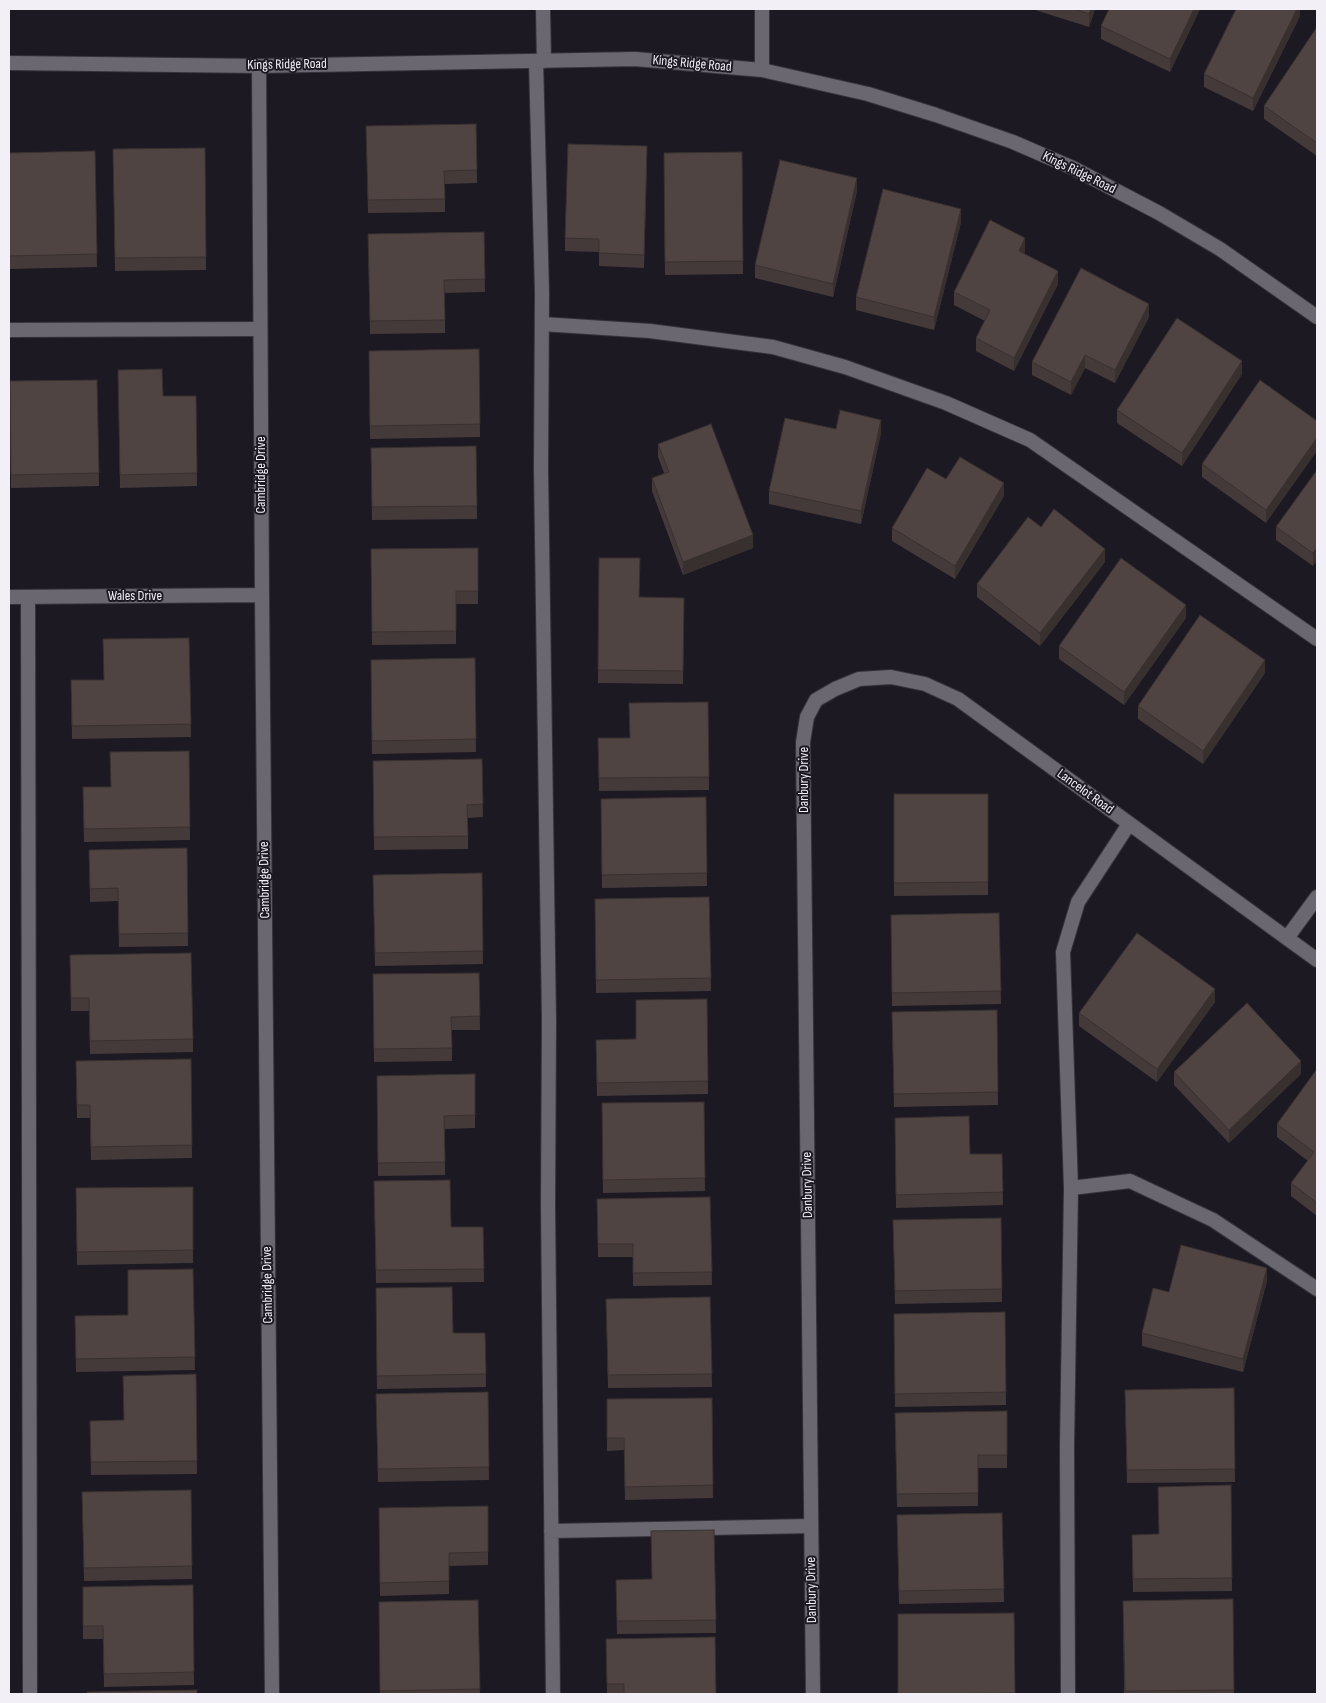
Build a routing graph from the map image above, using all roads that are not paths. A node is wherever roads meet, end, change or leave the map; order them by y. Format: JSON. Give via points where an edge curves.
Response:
{"nodes":[{"id":1,"x":543,"y":9,"type":"edge"},
{"id":2,"x":762,"y":9,"type":"edge"},
{"id":3,"x":540,"y":61,"type":"junction"},
{"id":4,"x":9,"y":63,"type":"edge"},
{"id":5,"x":259,"y":66,"type":"junction"},
{"id":6,"x":762,"y":70,"type":"junction"},
{"id":7,"x":1317,"y":317,"type":"edge"},
{"id":8,"x":542,"y":324,"type":"junction"},
{"id":9,"x":260,"y":329,"type":"junction"},
{"id":10,"x":9,"y":330,"type":"edge"},
{"id":11,"x":262,"y":595,"type":"junction"},
{"id":12,"x":9,"y":597,"type":"edge"},
{"id":13,"x":28,"y":597,"type":"junction"},
{"id":14,"x":1317,"y":639,"type":"edge"},
{"id":15,"x":835,"y":689,"type":"joint"},
{"id":16,"x":1129,"y":824,"type":"junction"},
{"id":17,"x":1317,"y":898,"type":"edge"},
{"id":18,"x":1286,"y":938,"type":"junction"},
{"id":19,"x":1317,"y":960,"type":"edge"},
{"id":20,"x":1071,"y":1188,"type":"junction"},
{"id":21,"x":1317,"y":1289,"type":"edge"},
{"id":22,"x":811,"y":1526,"type":"junction"},
{"id":23,"x":551,"y":1531,"type":"junction"},
{"id":24,"x":30,"y":1694,"type":"edge"},
{"id":25,"x":272,"y":1694,"type":"edge"},
{"id":26,"x":553,"y":1694,"type":"edge"},
{"id":27,"x":813,"y":1694,"type":"edge"},
{"id":28,"x":1068,"y":1694,"type":"edge"}],
"edges":[{"from":1,"to":3,"type":"street"},
{"from":2,"to":6,"type":"street"},
{"from":3,"to":5,"type":"street","name":"Kings Ridge Road"},
{"from":3,"to":6,"type":"street","name":"Kings Ridge Road","via":[[635,59]]},
{"from":3,"to":8,"type":"street"},
{"from":4,"to":5,"type":"street","name":"Kings Ridge Road"},
{"from":5,"to":9,"type":"street","name":"Cambridge Drive"},
{"from":6,"to":7,"type":"street","name":"Kings Ridge Road","via":[[868,94],[936,115],[1013,142],[1073,168],[1160,213],[1220,249]]},
{"from":8,"to":14,"type":"street","via":[[650,331],[773,347],[845,367],[946,403],[1030,440]]},
{"from":8,"to":23,"type":"street"},
{"from":9,"to":10,"type":"street"},
{"from":9,"to":11,"type":"street","name":"Cambridge Drive"},
{"from":11,"to":13,"type":"street","name":"Wales Drive"},
{"from":11,"to":25,"type":"street","name":"Cambridge Drive"},
{"from":12,"to":13,"type":"street","name":"Wales Drive"},
{"from":13,"to":24,"type":"street"},
{"from":15,"to":16,"type":"street","name":"Lancelot Road","via":[[859,680],[891,677],[925,684],[958,700]]},
{"from":15,"to":22,"type":"street","name":"Danbury Drive","via":[[816,700],[807,717],[804,742]]},
{"from":16,"to":18,"type":"street","name":"Lancelot Road"},
{"from":16,"to":20,"type":"street","via":[[1078,902],[1062,952]]},
{"from":17,"to":18,"type":"street"},
{"from":18,"to":19,"type":"street","name":"Lancelot Road"},
{"from":20,"to":21,"type":"street","via":[[1130,1181],[1213,1220]]},
{"from":20,"to":28,"type":"street","via":[[1066,1447]]},
{"from":22,"to":23,"type":"street"},
{"from":22,"to":27,"type":"street","name":"Danbury Drive"},
{"from":23,"to":26,"type":"street"}]}
